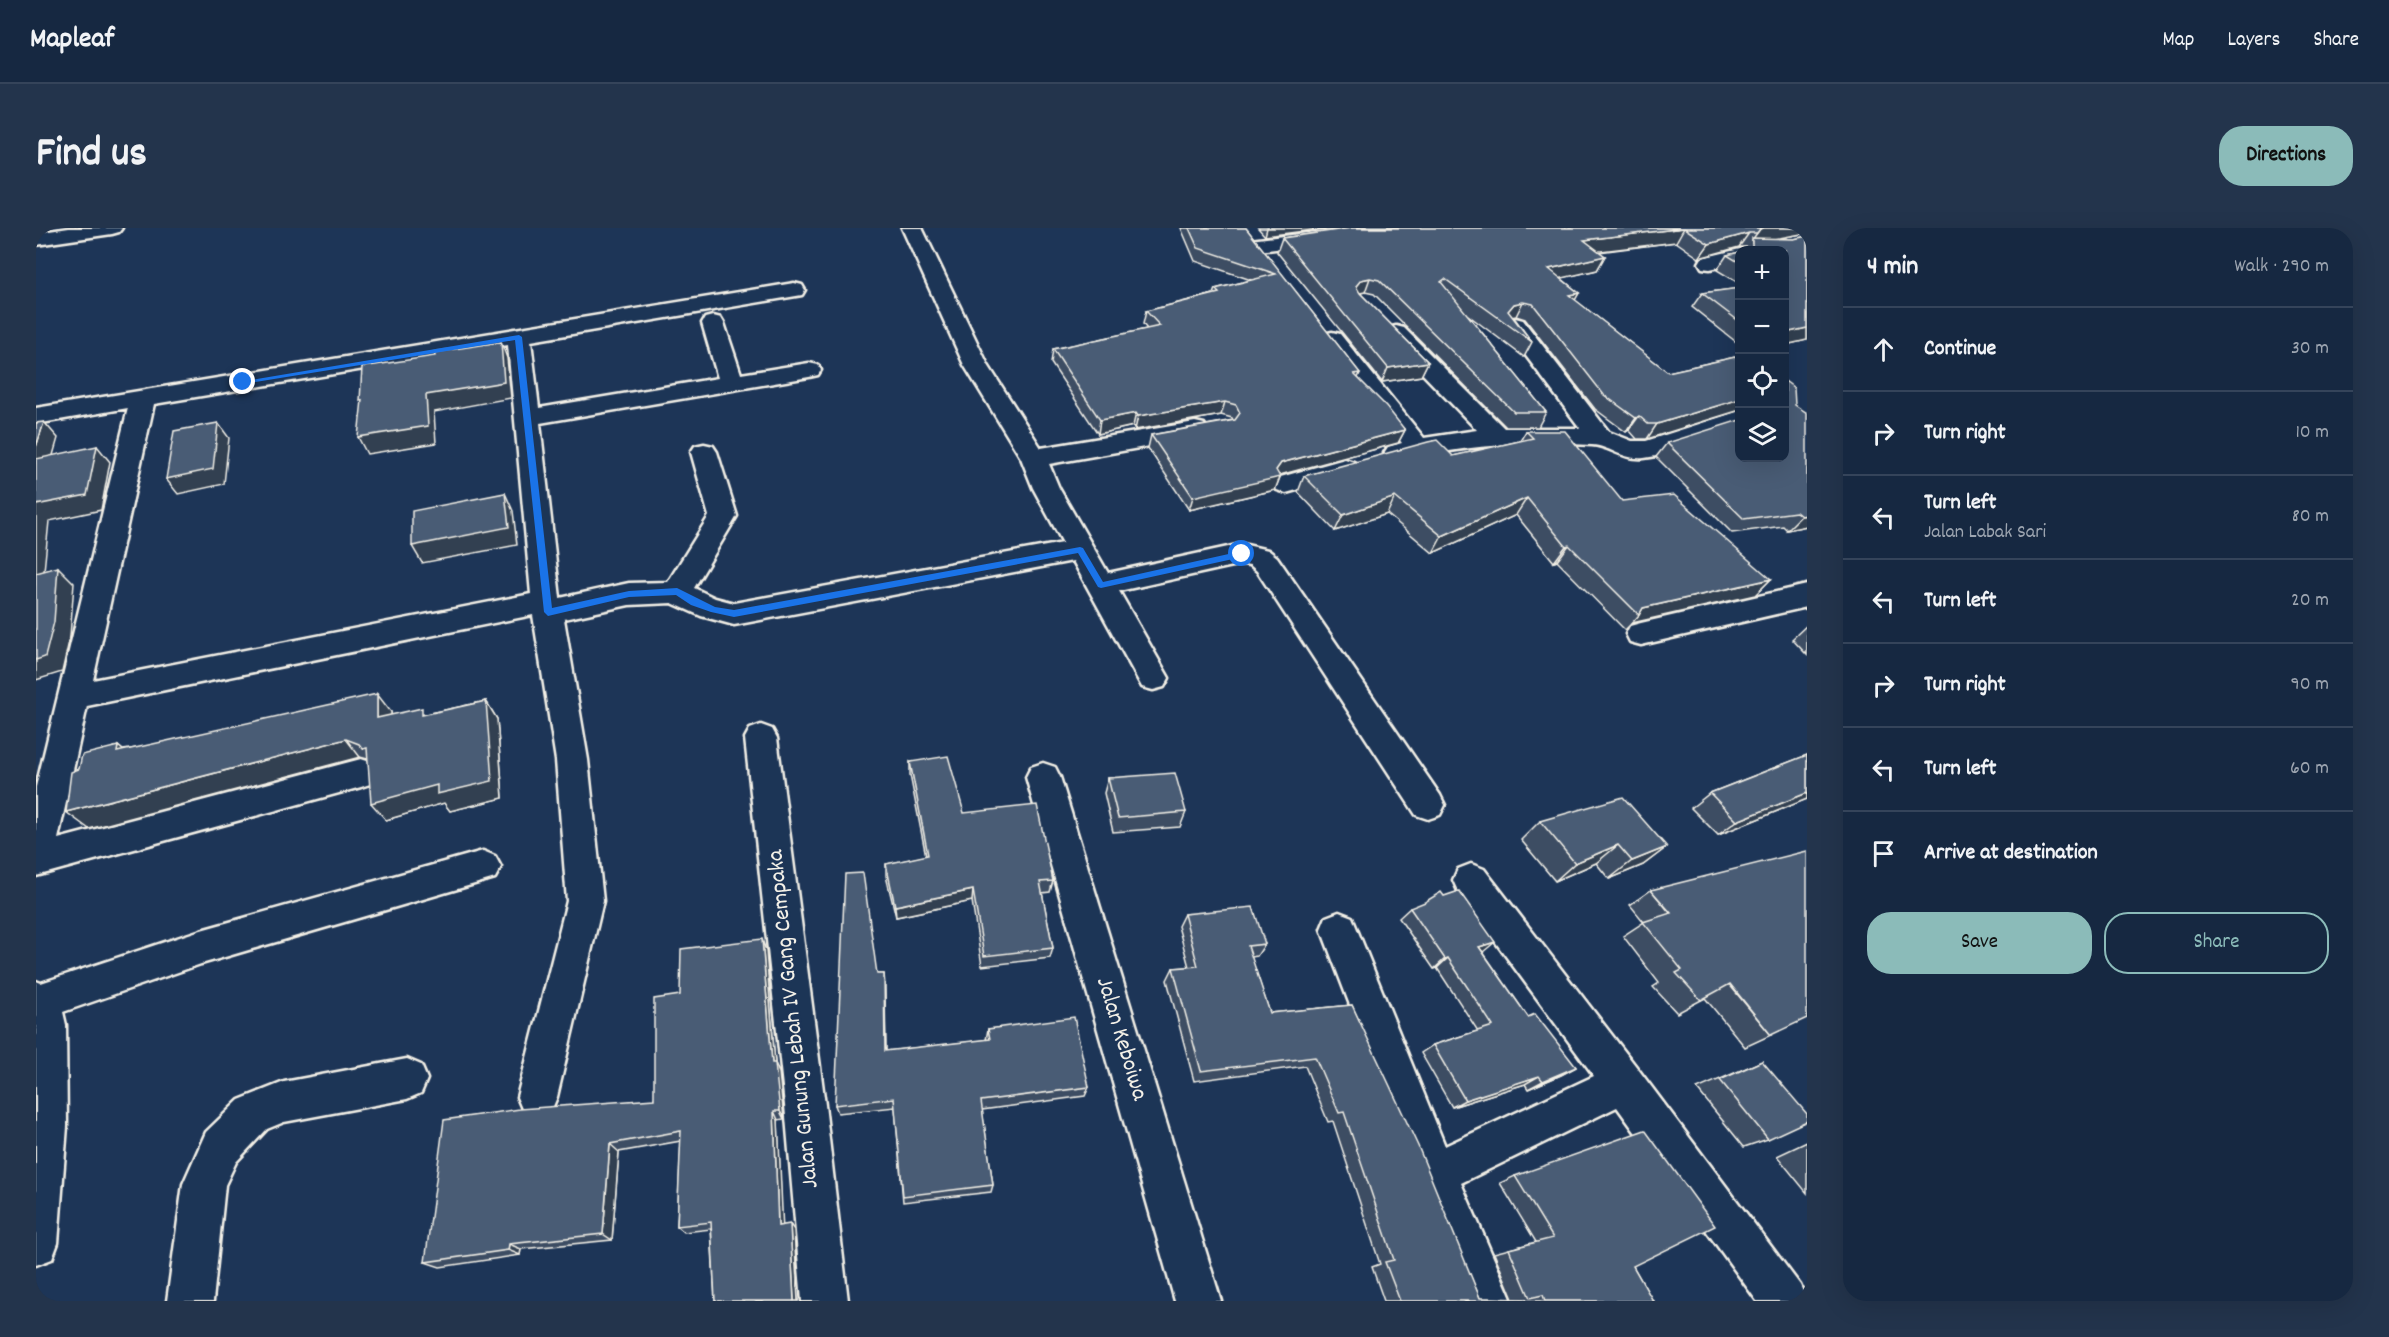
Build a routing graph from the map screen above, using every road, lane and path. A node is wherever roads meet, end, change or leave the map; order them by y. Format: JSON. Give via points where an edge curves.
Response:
{"nodes":[{"id":1,"x":112,"y":228,"type":"edge"},
{"id":2,"x":912,"y":228,"type":"edge"},
{"id":3,"x":1402,"y":228,"type":"edge"},
{"id":4,"x":1336,"y":231,"type":"edge"},
{"id":5,"x":1252,"y":236,"type":"edge"},
{"id":6,"x":36,"y":239,"type":"edge"},
{"id":7,"x":1735,"y":256,"type":"edge"},
{"id":8,"x":1272,"y":263,"type":"edge"},
{"id":9,"x":1710,"y":263,"type":"dead end"},
{"id":10,"x":794,"y":290,"type":"dead end"},
{"id":11,"x":1316,"y":318,"type":"edge"},
{"id":12,"x":1381,"y":318,"type":"edge"},
{"id":13,"x":713,"y":323,"type":"dead end"},
{"id":14,"x":1515,"y":325,"type":"edge"},
{"id":15,"x":519,"y":337,"type":"junction"},
{"id":16,"x":809,"y":370,"type":"dead end"},
{"id":17,"x":732,"y":383,"type":"junction"},
{"id":18,"x":143,"y":398,"type":"junction"},
{"id":19,"x":36,"y":416,"type":"edge"},
{"id":20,"x":526,"y":418,"type":"junction"},
{"id":21,"x":1735,"y":421,"type":"edge"},
{"id":22,"x":1221,"y":425,"type":"edge"},
{"id":23,"x":1498,"y":437,"type":"junction"},
{"id":24,"x":1600,"y":437,"type":"junction"},
{"id":25,"x":1419,"y":448,"type":"junction"},
{"id":26,"x":704,"y":452,"type":"dead end"},
{"id":27,"x":1034,"y":458,"type":"junction"},
{"id":28,"x":1286,"y":484,"type":"dead end"},
{"id":29,"x":1080,"y":550,"type":"junction"},
{"id":30,"x":1101,"y":585,"type":"junction"},
{"id":31,"x":677,"y":592,"type":"junction"},
{"id":32,"x":1807,"y":597,"type":"edge"},
{"id":33,"x":547,"y":607,"type":"junction"},
{"id":34,"x":1641,"y":634,"type":"edge"},
{"id":35,"x":1153,"y":678,"type":"dead end"},
{"id":36,"x":74,"y":696,"type":"junction"},
{"id":37,"x":761,"y":738,"type":"dead end"},
{"id":38,"x":361,"y":773,"type":"dead end"},
{"id":39,"x":1043,"y":777,"type":"dead end"},
{"id":40,"x":1428,"y":805,"type":"dead end"},
{"id":41,"x":36,"y":859,"type":"edge"},
{"id":42,"x":483,"y":867,"type":"dead end"},
{"id":43,"x":1471,"y":880,"type":"dead end"},
{"id":44,"x":1339,"y":929,"type":"dead end"},
{"id":45,"x":39,"y":1000,"type":"edge"},
{"id":46,"x":407,"y":1079,"type":"dead end"},
{"id":47,"x":1624,"y":1083,"type":"junction"},
{"id":48,"x":537,"y":1097,"type":"dead end"},
{"id":49,"x":1435,"y":1173,"type":"junction"},
{"id":50,"x":36,"y":1243,"type":"edge"},
{"id":51,"x":190,"y":1301,"type":"edge"},
{"id":52,"x":824,"y":1301,"type":"edge"},
{"id":53,"x":1198,"y":1301,"type":"edge"},
{"id":54,"x":1489,"y":1301,"type":"edge"},
{"id":55,"x":1784,"y":1301,"type":"edge"}],
"edges":[{"from":1,"to":6,"type":"street"},
{"from":2,"to":27,"type":"street","via":[[976,365]]},
{"from":3,"to":4,"type":"street"},
{"from":4,"to":5,"type":"street"},
{"from":5,"to":8,"type":"street"},
{"from":7,"to":9,"type":"street"},
{"from":10,"to":15,"type":"street"},
{"from":11,"to":25,"type":"street"},
{"from":12,"to":23,"type":"street"},
{"from":13,"to":17,"type":"street"},
{"from":14,"to":24,"type":"street"},
{"from":15,"to":18,"type":"street"},
{"from":15,"to":20,"type":"street"},
{"from":16,"to":17,"type":"street"},
{"from":17,"to":20,"type":"street"},
{"from":18,"to":19,"type":"street"},
{"from":18,"to":36,"type":"street"},
{"from":20,"to":33,"type":"street"},
{"from":21,"to":24,"type":"street","via":[[1649,449],[1625,449]]},
{"from":22,"to":27,"type":"street"},
{"from":23,"to":24,"type":"street"},
{"from":23,"to":25,"type":"street"},
{"from":25,"to":28,"type":"street"},
{"from":26,"to":31,"type":"street","via":[[723,516]]},
{"from":27,"to":29,"type":"street"},
{"from":29,"to":30,"type":"street"},
{"from":29,"to":31,"type":"street","via":[[734,614],[704,606]]},
{"from":30,"to":35,"type":"street"},
{"from":30,"to":40,"type":"street","via":[[1242,554],[1258,557],[1267,564]]},
{"from":31,"to":33,"type":"street","via":[[629,594]]},
{"from":32,"to":34,"type":"street"},
{"from":33,"to":36,"type":"street"},
{"from":33,"to":48,"type":"street","via":[[572,760],[585,901]]},
{"from":36,"to":41,"type":"street"},
{"from":37,"to":52,"type":"street","name":"Jalan Gunung Lebah IV Gang Cempaka"},
{"from":38,"to":41,"type":"street"},
{"from":39,"to":53,"type":"street","name":"Jalan Keboiwa"},
{"from":42,"to":45,"type":"street","via":[[201,947]]},
{"from":43,"to":47,"type":"street"},
{"from":44,"to":49,"type":"street"},
{"from":45,"to":50,"type":"street","via":[[46,1025],[46,1126]]},
{"from":46,"to":51,"type":"street","via":[[284,1102],[253,1114],[221,1147],[204,1184]]},
{"from":47,"to":49,"type":"street"},
{"from":47,"to":55,"type":"street"},
{"from":49,"to":54,"type":"street"}]}
